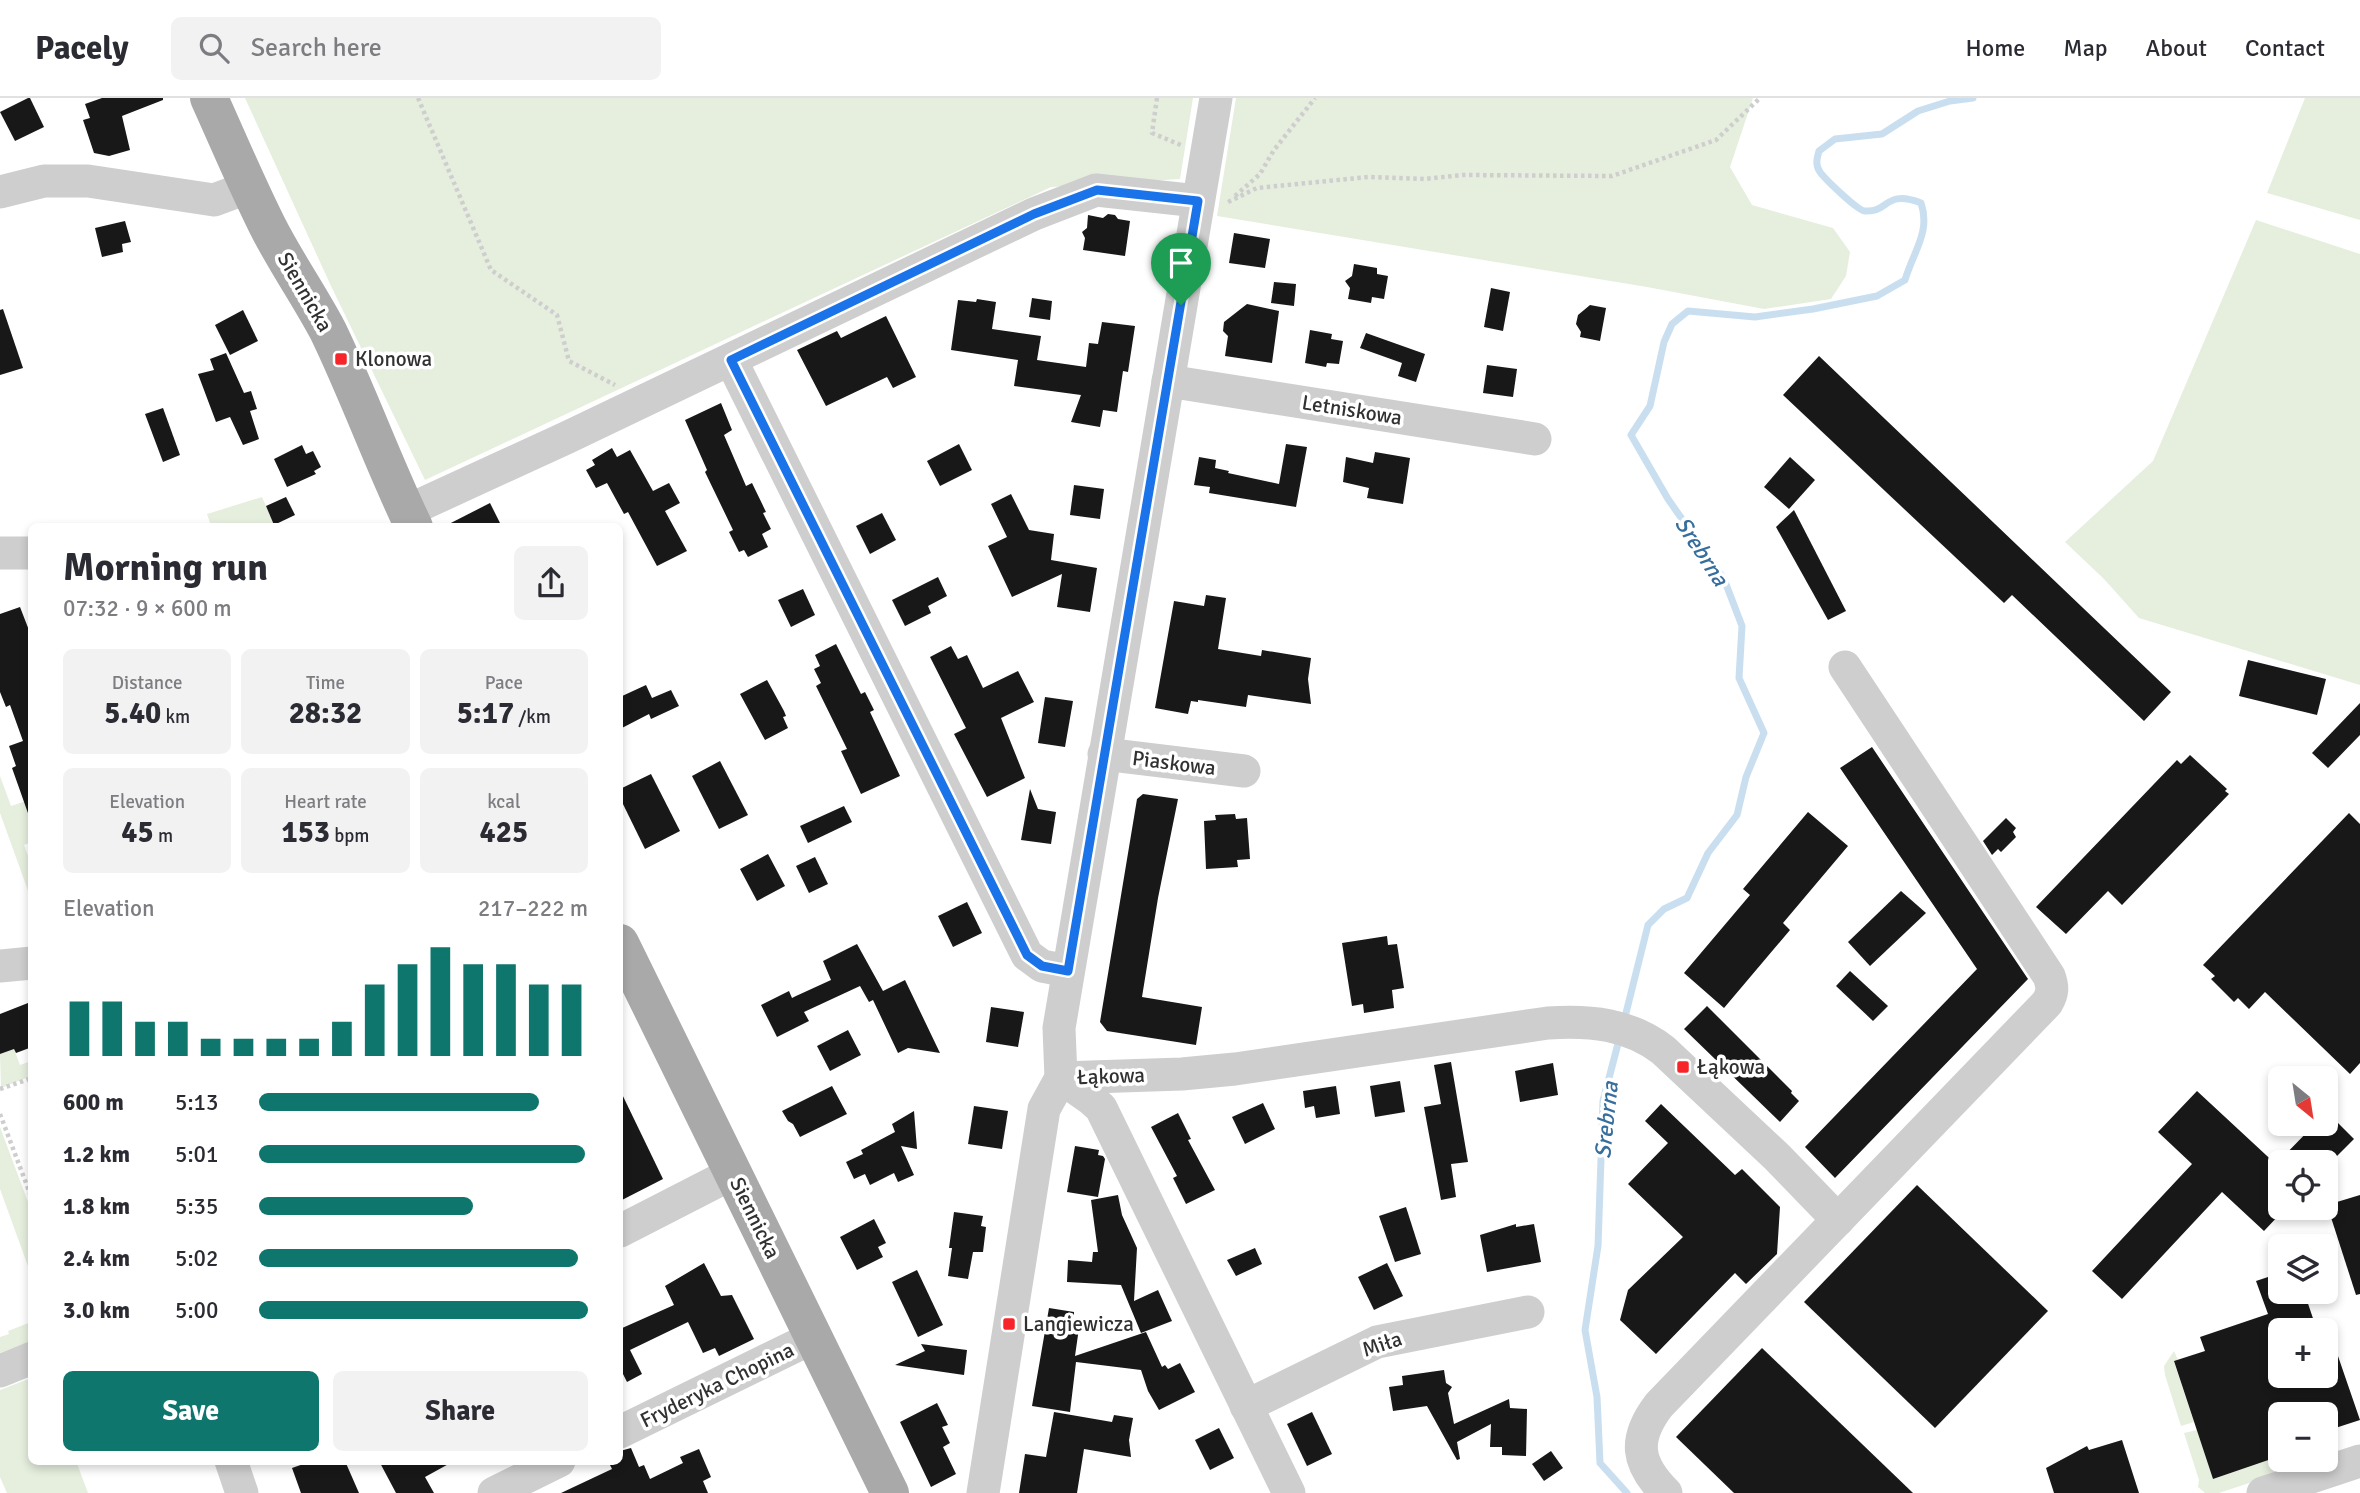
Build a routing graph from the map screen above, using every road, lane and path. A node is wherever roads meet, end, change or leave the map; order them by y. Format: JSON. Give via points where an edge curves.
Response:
{"nodes":[{"id":1,"x":209,"y":98,"type":"edge"},
{"id":2,"x":418,"y":98,"type":"edge"},
{"id":3,"x":1157,"y":98,"type":"edge"},
{"id":4,"x":1216,"y":98,"type":"edge"},
{"id":5,"x":1315,"y":98,"type":"edge"},
{"id":6,"x":1760,"y":98,"type":"edge"},
{"id":7,"x":1206,"y":155,"type":"junction"},
{"id":8,"x":249,"y":187,"type":"junction"},
{"id":9,"x":0,"y":192,"type":"edge"},
{"id":10,"x":1207,"y":211,"type":"junction"},
{"id":11,"x":731,"y":360,"type":"junction"},
{"id":12,"x":1168,"y":381,"type":"junction"},
{"id":13,"x":648,"y":399,"type":"junction"},
{"id":14,"x":1535,"y":439,"type":"dead end"},
{"id":15,"x":410,"y":519,"type":"edge"},
{"id":16,"x":0,"y":553,"type":"edge"},
{"id":17,"x":28,"y":553,"type":"edge"},
{"id":18,"x":1845,"y":667,"type":"dead end"},
{"id":19,"x":1104,"y":754,"type":"junction"},
{"id":20,"x":1244,"y":771,"type":"dead end"},
{"id":21,"x":623,"y":949,"type":"edge"},
{"id":22,"x":28,"y":964,"type":"edge"},
{"id":23,"x":0,"y":966,"type":"edge"},
{"id":24,"x":1068,"y":971,"type":"junction"},
{"id":25,"x":1061,"y":1078,"type":"junction"},
{"id":26,"x":28,"y":1079,"type":"edge"},
{"id":27,"x":0,"y":1089,"type":"edge"},
{"id":28,"x":0,"y":1114,"type":"edge"},
{"id":29,"x":733,"y":1174,"type":"junction"},
{"id":30,"x":28,"y":1188,"type":"edge"},
{"id":31,"x":1838,"y":1220,"type":"junction"},
{"id":32,"x":623,"y":1229,"type":"edge"},
{"id":33,"x":1528,"y":1312,"type":"dead end"},
{"id":34,"x":814,"y":1337,"type":"junction"},
{"id":35,"x":28,"y":1360,"type":"edge"},
{"id":36,"x":0,"y":1371,"type":"edge"},
{"id":37,"x":1246,"y":1406,"type":"junction"},
{"id":38,"x":623,"y":1431,"type":"edge"},
{"id":39,"x":2360,"y":1461,"type":"edge"},
{"id":40,"x":232,"y":1465,"type":"edge"},
{"id":41,"x":551,"y":1465,"type":"edge"},
{"id":42,"x":242,"y":1493,"type":"edge"},
{"id":43,"x":494,"y":1493,"type":"edge"},
{"id":44,"x":890,"y":1493,"type":"edge"},
{"id":45,"x":983,"y":1493,"type":"edge"},
{"id":46,"x":1289,"y":1493,"type":"edge"},
{"id":47,"x":1666,"y":1493,"type":"edge"},
{"id":48,"x":2263,"y":1493,"type":"edge"}],
"edges":[{"from":1,"to":8,"type":"main road","name":"Siennicka"},
{"from":2,"to":13,"type":"path","via":[[491,270],[557,314],[569,361]]},
{"from":3,"to":7,"type":"path","via":[[1152,133]]},
{"from":4,"to":7,"type":"street"},
{"from":5,"to":10,"type":"path","via":[[1260,174]]},
{"from":6,"to":10,"type":"path","via":[[1716,140],[1612,176],[1368,177],[1257,188]]},
{"from":7,"to":10,"type":"street"},
{"from":8,"to":9,"type":"street","via":[[214,200],[76,181],[44,181]]},
{"from":8,"to":15,"type":"main road","name":"Siennicka","via":[[332,340]]},
{"from":10,"to":11,"type":"street","via":[[1097,190],[1034,214]]},
{"from":10,"to":12,"type":"street"},
{"from":11,"to":13,"type":"street"},
{"from":11,"to":24,"type":"street","via":[[1027,955],[1042,966]]},
{"from":12,"to":14,"type":"street","name":"Letniskowa"},
{"from":12,"to":19,"type":"street"},
{"from":13,"to":15,"type":"street"},
{"from":16,"to":17,"type":"street"},
{"from":18,"to":31,"type":"street","via":[[2053,985],[2047,1003]]},
{"from":19,"to":20,"type":"street","name":"Piaskowa"},
{"from":19,"to":24,"type":"street"},
{"from":21,"to":29,"type":"main road","name":"Siennicka"},
{"from":22,"to":23,"type":"street"},
{"from":24,"to":25,"type":"street","via":[[1059,1028]]},
{"from":25,"to":31,"type":"street","name":"Łąkowa","via":[[1235,1069],[1548,1023],[1609,1025],[1643,1036],[1683,1067]]},
{"from":25,"to":37,"type":"street","via":[[1101,1108]]},
{"from":25,"to":45,"type":"street","via":[[1044,1109]]},
{"from":26,"to":27,"type":"path"},
{"from":28,"to":30,"type":"path"},
{"from":29,"to":32,"type":"street"},
{"from":29,"to":34,"type":"main road","name":"Siennicka"},
{"from":31,"to":47,"type":"street","via":[[1648,1420],[1640,1444],[1646,1468]]},
{"from":33,"to":37,"type":"street","name":"Miła","via":[[1377,1342]]},
{"from":34,"to":38,"type":"street","name":"Fryderyka Chopina"},
{"from":34,"to":44,"type":"main road","name":"Siennicka"},
{"from":35,"to":36,"type":"street"},
{"from":37,"to":46,"type":"street"},
{"from":39,"to":48,"type":"street"},
{"from":40,"to":42,"type":"street"},
{"from":41,"to":43,"type":"street"}]}
